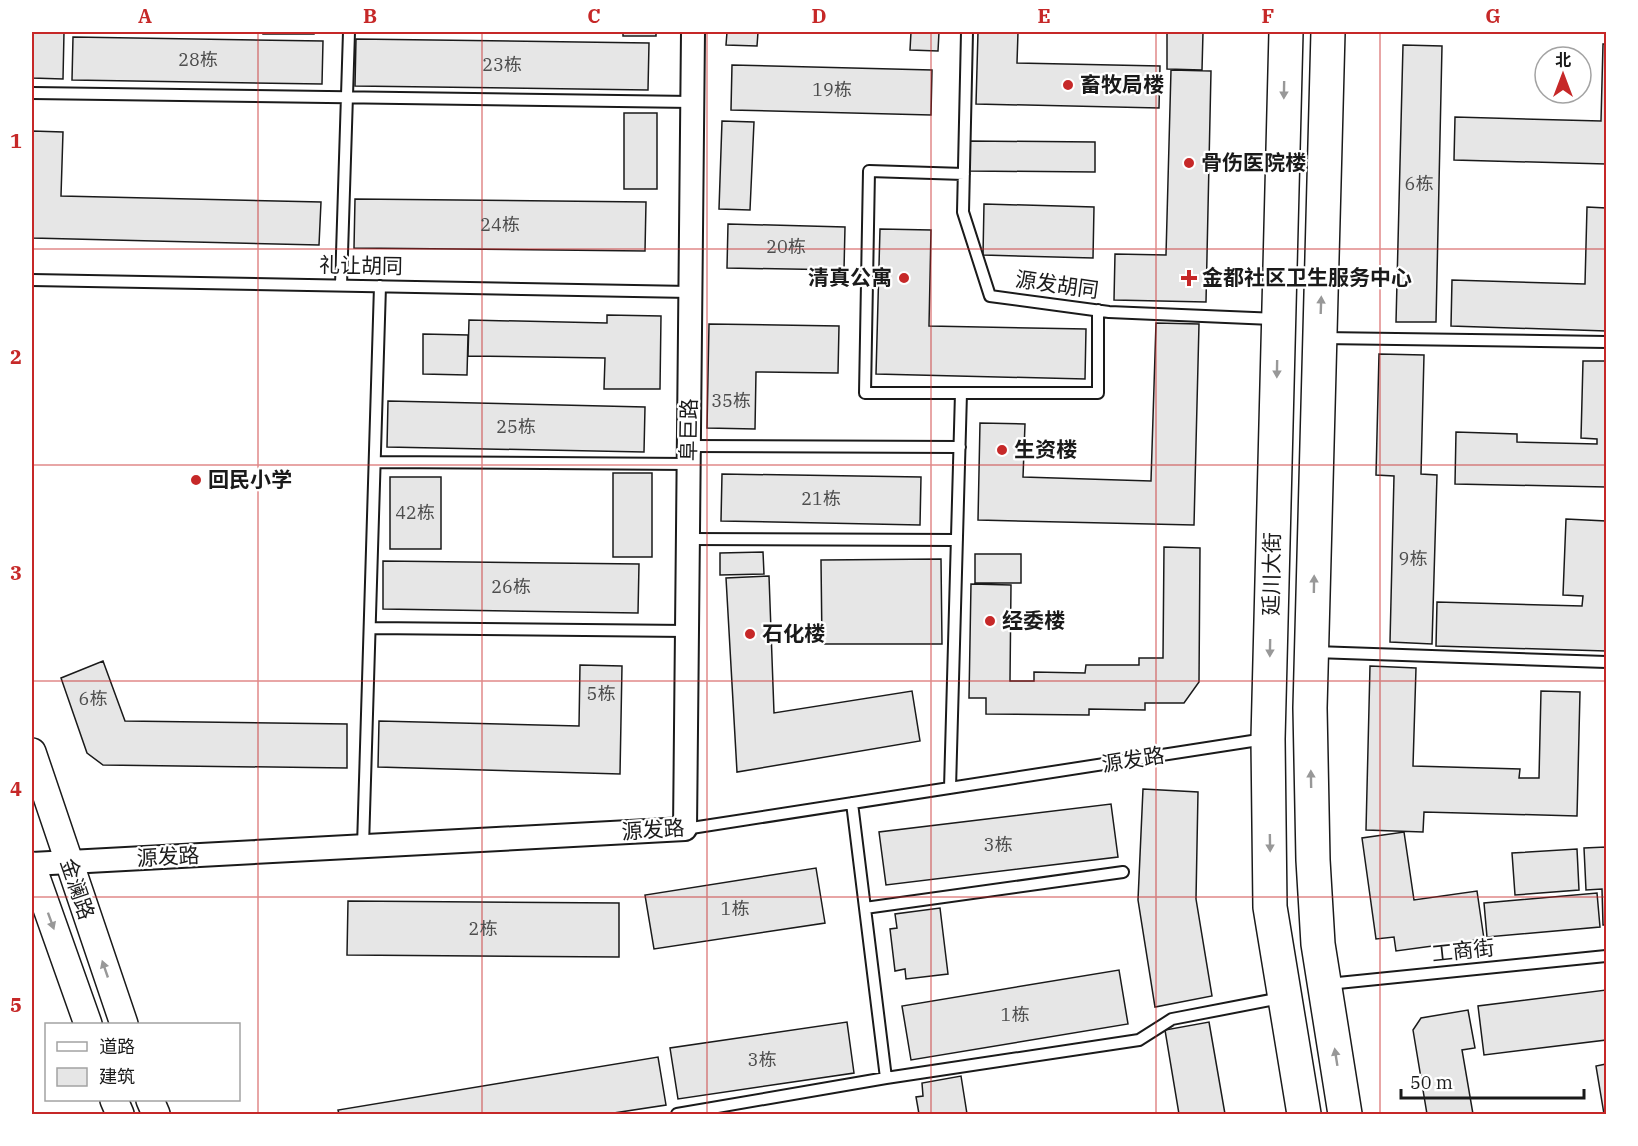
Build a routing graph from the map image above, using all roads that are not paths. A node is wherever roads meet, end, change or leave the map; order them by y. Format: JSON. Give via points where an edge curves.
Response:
{"nodes":[{"id":1,"x":348,"y":32,"type":"edge"},
{"id":2,"x":693,"y":32,"type":"edge"},
{"id":3,"x":967,"y":32,"type":"edge"},
{"id":4,"x":1286,"y":32,"type":"edge"},
{"id":5,"x":1328,"y":32,"type":"edge"},
{"id":6,"x":32,"y":93,"type":"edge"},
{"id":7,"x":347,"y":98,"type":"junction"},
{"id":8,"x":693,"y":102,"type":"junction"},
{"id":9,"x":964,"y":174,"type":"junction"},
{"id":10,"x":32,"y":280,"type":"edge"},
{"id":11,"x":341,"y":285,"type":"junction"},
{"id":12,"x":380,"y":286,"type":"junction"},
{"id":13,"x":690,"y":291,"type":"junction"},
{"id":14,"x":1098,"y":310,"type":"junction"},
{"id":15,"x":1278,"y":319,"type":"junction"},
{"id":16,"x":1320,"y":338,"type":"junction"},
{"id":17,"x":1606,"y":342,"type":"edge"},
{"id":18,"x":961,"y":393,"type":"junction"},
{"id":19,"x":960,"y":447,"type":"junction"},
{"id":20,"x":689,"y":455,"type":"junction"},
{"id":21,"x":375,"y":462,"type":"junction"},
{"id":22,"x":688,"y":539,"type":"junction"},
{"id":23,"x":957,"y":540,"type":"junction"},
{"id":24,"x":370,"y":628,"type":"junction"},
{"id":25,"x":687,"y":631,"type":"junction"},
{"id":26,"x":1312,"y":652,"type":"junction"},
{"id":27,"x":1606,"y":662,"type":"edge"},
{"id":28,"x":1268,"y":739,"type":"junction"},
{"id":29,"x":32,"y":753,"type":"edge"},
{"id":30,"x":950,"y":788,"type":"junction"},
{"id":31,"x":852,"y":803,"type":"junction"},
{"id":32,"x":684,"y":829,"type":"junction"},
{"id":33,"x":363,"y":846,"type":"junction"},
{"id":34,"x":68,"y":862,"type":"junction"},
{"id":35,"x":32,"y":865,"type":"edge"},
{"id":36,"x":1123,"y":872,"type":"dead end"},
{"id":37,"x":865,"y":908,"type":"junction"},
{"id":38,"x":1606,"y":956,"type":"edge"},
{"id":39,"x":1324,"y":985,"type":"junction"},
{"id":40,"x":1285,"y":997,"type":"junction"},
{"id":41,"x":88,"y":1023,"type":"edge"},
{"id":42,"x":124,"y":1023,"type":"edge"},
{"id":43,"x":886,"y":1078,"type":"junction"},
{"id":44,"x":677,"y":1114,"type":"edge"},
{"id":45,"x":1304,"y":1114,"type":"edge"},
{"id":46,"x":1345,"y":1114,"type":"edge"}],
"edges":[{"from":1,"to":7,"type":"lane"},
{"from":2,"to":8,"type":"street","name":"阜巨路"},
{"from":3,"to":9,"type":"lane","name":"源发胡同"},
{"from":4,"to":15,"type":"main road","name":"延川大街","one_way":true},
{"from":16,"to":5,"type":"main road","name":"延川大街","one_way":true},
{"from":6,"to":7,"type":"lane"},
{"from":7,"to":8,"type":"lane"},
{"from":7,"to":11,"type":"lane"},
{"from":8,"to":13,"type":"street","name":"阜巨路"},
{"from":9,"to":14,"type":"lane","name":"源发胡同","via":[[963,212],[990,296]]},
{"from":9,"to":18,"type":"lane","via":[[869,171],[865,382],[865,393]]},
{"from":10,"to":11,"type":"lane","name":"礼让胡同"},
{"from":11,"to":12,"type":"lane","name":"礼让胡同"},
{"from":12,"to":13,"type":"lane","name":"礼让胡同"},
{"from":12,"to":21,"type":"lane"},
{"from":13,"to":20,"type":"street","name":"阜巨路"},
{"from":14,"to":15,"type":"lane","name":"源发胡同"},
{"from":14,"to":18,"type":"lane","via":[[1098,393]]},
{"from":15,"to":28,"type":"main road","name":"延川大街","one_way":true},
{"from":16,"to":17,"type":"lane"},
{"from":26,"to":16,"type":"main road","name":"延川大街","one_way":true},
{"from":18,"to":19,"type":"lane"},
{"from":19,"to":20,"type":"lane"},
{"from":19,"to":23,"type":"lane"},
{"from":20,"to":21,"type":"lane"},
{"from":20,"to":22,"type":"street","name":"阜巨路"},
{"from":21,"to":24,"type":"lane"},
{"from":22,"to":23,"type":"lane"},
{"from":22,"to":25,"type":"street","name":"阜巨路"},
{"from":23,"to":30,"type":"lane"},
{"from":24,"to":25,"type":"lane"},
{"from":24,"to":33,"type":"lane"},
{"from":25,"to":32,"type":"street","name":"阜巨路"},
{"from":26,"to":27,"type":"lane"},
{"from":39,"to":26,"type":"main road","name":"延川大街","one_way":true,"via":[[1313,860]]},
{"from":28,"to":30,"type":"lane","name":"源发路"},
{"from":28,"to":40,"type":"main road","name":"延川大街","one_way":true,"via":[[1270,907]]},
{"from":29,"to":34,"type":"street","name":"金澜路"},
{"from":30,"to":31,"type":"lane","name":"源发路"},
{"from":31,"to":32,"type":"lane","name":"源发路"},
{"from":31,"to":37,"type":"lane"},
{"from":32,"to":33,"type":"street","name":"源发路"},
{"from":33,"to":34,"type":"street","name":"源发路"},
{"from":34,"to":35,"type":"street","name":"源发路"},
{"from":42,"to":34,"type":"street","name":"金澜路","one_way":true},
{"from":35,"to":41,"type":"street","name":"金澜路","one_way":true},
{"from":36,"to":37,"type":"lane"},
{"from":37,"to":43,"type":"lane"},
{"from":38,"to":39,"type":"lane","name":"工商街"},
{"from":46,"to":39,"type":"main road","name":"延川大街","one_way":true},
{"from":40,"to":43,"type":"lane","via":[[1172,1019],[1139,1040]]},
{"from":40,"to":45,"type":"main road","name":"延川大街"},
{"from":43,"to":44,"type":"lane"}]}
